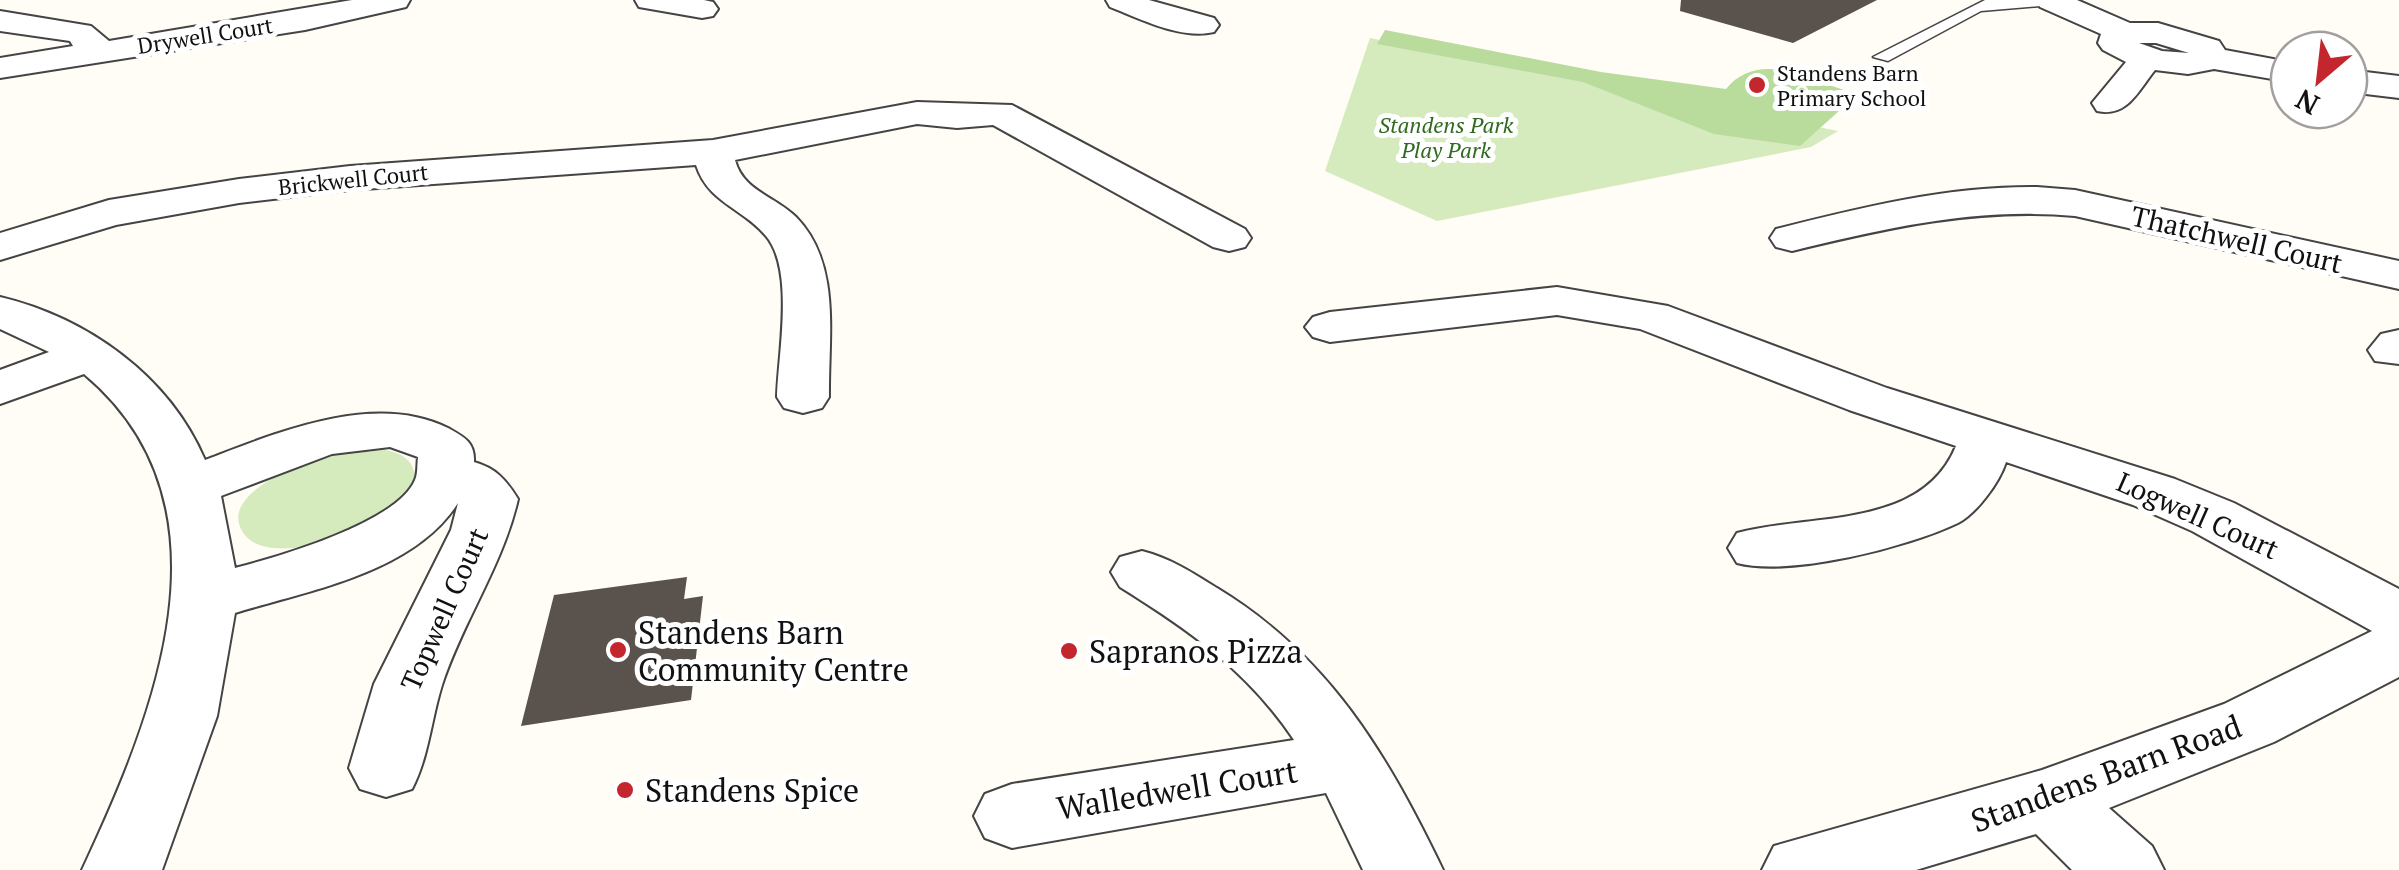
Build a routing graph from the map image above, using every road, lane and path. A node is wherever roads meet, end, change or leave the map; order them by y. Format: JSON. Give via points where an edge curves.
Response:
{"nodes":[{"id":1,"x":396,"y":0,"type":"edge"},
{"id":2,"x":650,"y":0,"type":"edge"},
{"id":3,"x":1121,"y":0,"type":"edge"},
{"id":4,"x":2051,"y":0,"type":"edge"},
{"id":5,"x":702,"y":9,"type":"dead end"},
{"id":6,"x":0,"y":22,"type":"edge"},
{"id":7,"x":1203,"y":25,"type":"dead end"},
{"id":8,"x":2136,"y":45,"type":"junction"},
{"id":9,"x":74,"y":54,"type":"junction"},
{"id":10,"x":1882,"y":56,"type":"dead end"},
{"id":11,"x":0,"y":68,"type":"edge"},
{"id":12,"x":2269,"y":68,"type":"edge"},
{"id":13,"x":2369,"y":83,"type":"edge"},
{"id":14,"x":2399,"y":87,"type":"edge"},
{"id":15,"x":2110,"y":103,"type":"dead end"},
{"id":16,"x":713,"y":152,"type":"junction"},
{"id":17,"x":1228,"y":238,"type":"dead end"},
{"id":18,"x":1792,"y":238,"type":"dead end"},
{"id":19,"x":0,"y":247,"type":"edge"},
{"id":20,"x":2399,"y":275,"type":"edge"},
{"id":21,"x":0,"y":311,"type":"edge"},
{"id":22,"x":1330,"y":327,"type":"dead end"},
{"id":23,"x":91,"y":354,"type":"junction"},
{"id":24,"x":0,"y":388,"type":"edge"},
{"id":25,"x":803,"y":397,"type":"dead end"},
{"id":26,"x":1987,"y":437,"type":"junction"},
{"id":27,"x":450,"y":473,"type":"junction"},
{"id":28,"x":193,"y":486,"type":"junction"},
{"id":29,"x":1759,"y":548,"type":"dead end"},
{"id":30,"x":1142,"y":572,"type":"dead end"},
{"id":31,"x":206,"y":598,"type":"junction"},
{"id":32,"x":2399,"y":617,"type":"edge"},
{"id":33,"x":2399,"y":647,"type":"edge"},
{"id":34,"x":1342,"y":761,"type":"junction"},
{"id":35,"x":386,"y":768,"type":"dead end"},
{"id":36,"x":2050,"y":800,"type":"junction"},
{"id":37,"x":1012,"y":816,"type":"dead end"},
{"id":38,"x":122,"y":870,"type":"edge"},
{"id":39,"x":1403,"y":870,"type":"edge"},
{"id":40,"x":1802,"y":870,"type":"edge"},
{"id":41,"x":2124,"y":870,"type":"edge"}],
"edges":[{"from":1,"to":9,"type":"street","name":"Drywell Court"},
{"from":2,"to":5,"type":"street"},
{"from":3,"to":7,"type":"street"},
{"from":4,"to":8,"type":"street"},
{"from":4,"to":10,"type":"lane","via":[[1991,3]]},
{"from":6,"to":9,"type":"street","via":[[79,32],[93,41]]},
{"from":8,"to":12,"type":"street","via":[[2177,36],[2207,48],[2212,58]]},
{"from":8,"to":15,"type":"street"},
{"from":9,"to":11,"type":"street","name":"Drywell Court"},
{"from":13,"to":14,"type":"street"},
{"from":16,"to":17,"type":"street","name":"Brickwell Court","via":[[917,112],[999,114]]},
{"from":16,"to":19,"type":"street","name":"Brickwell Court","via":[[239,191],[109,213]]},
{"from":16,"to":25,"type":"street","via":[[722,182],[779,224],[800,261]]},
{"from":18,"to":20,"type":"street","name":"Thatchwell Court","via":[[1963,199],[2005,196],[2075,203]]},
{"from":21,"to":23,"type":"street"},
{"from":22,"to":26,"type":"street","name":"Logwell Court","via":[[1560,301],[1651,316]]},
{"from":23,"to":24,"type":"street"},
{"from":23,"to":28,"type":"street","via":[[154,413]]},
{"from":26,"to":29,"type":"street","via":[[1973,474],[1940,508],[1856,536]]},
{"from":26,"to":32,"type":"street","name":"Logwell Court","via":[[2094,470],[2213,518]]},
{"from":27,"to":28,"type":"street","name":"Topwell Court","via":[[448,450],[437,442],[372,432],[296,448]]},
{"from":27,"to":31,"type":"street","name":"Topwell Court","via":[[426,510],[390,534]]},
{"from":27,"to":35,"type":"street","name":"Topwell Court","via":[[470,479],[489,499],[481,530],[408,684]]},
{"from":28,"to":31,"type":"street"},
{"from":30,"to":34,"type":"street","name":"Walledwell Court","via":[[1253,644],[1302,694]]},
{"from":31,"to":38,"type":"street","via":[[194,672],[162,780]]},
{"from":33,"to":36,"type":"street","name":"Standens Barn Road","via":[[2249,723]]},
{"from":34,"to":37,"type":"street","name":"Walledwell Court"},
{"from":34,"to":39,"type":"street","name":"Walledwell Court"},
{"from":36,"to":40,"type":"street","name":"Standens Barn Road"},
{"from":36,"to":41,"type":"street"}]}
